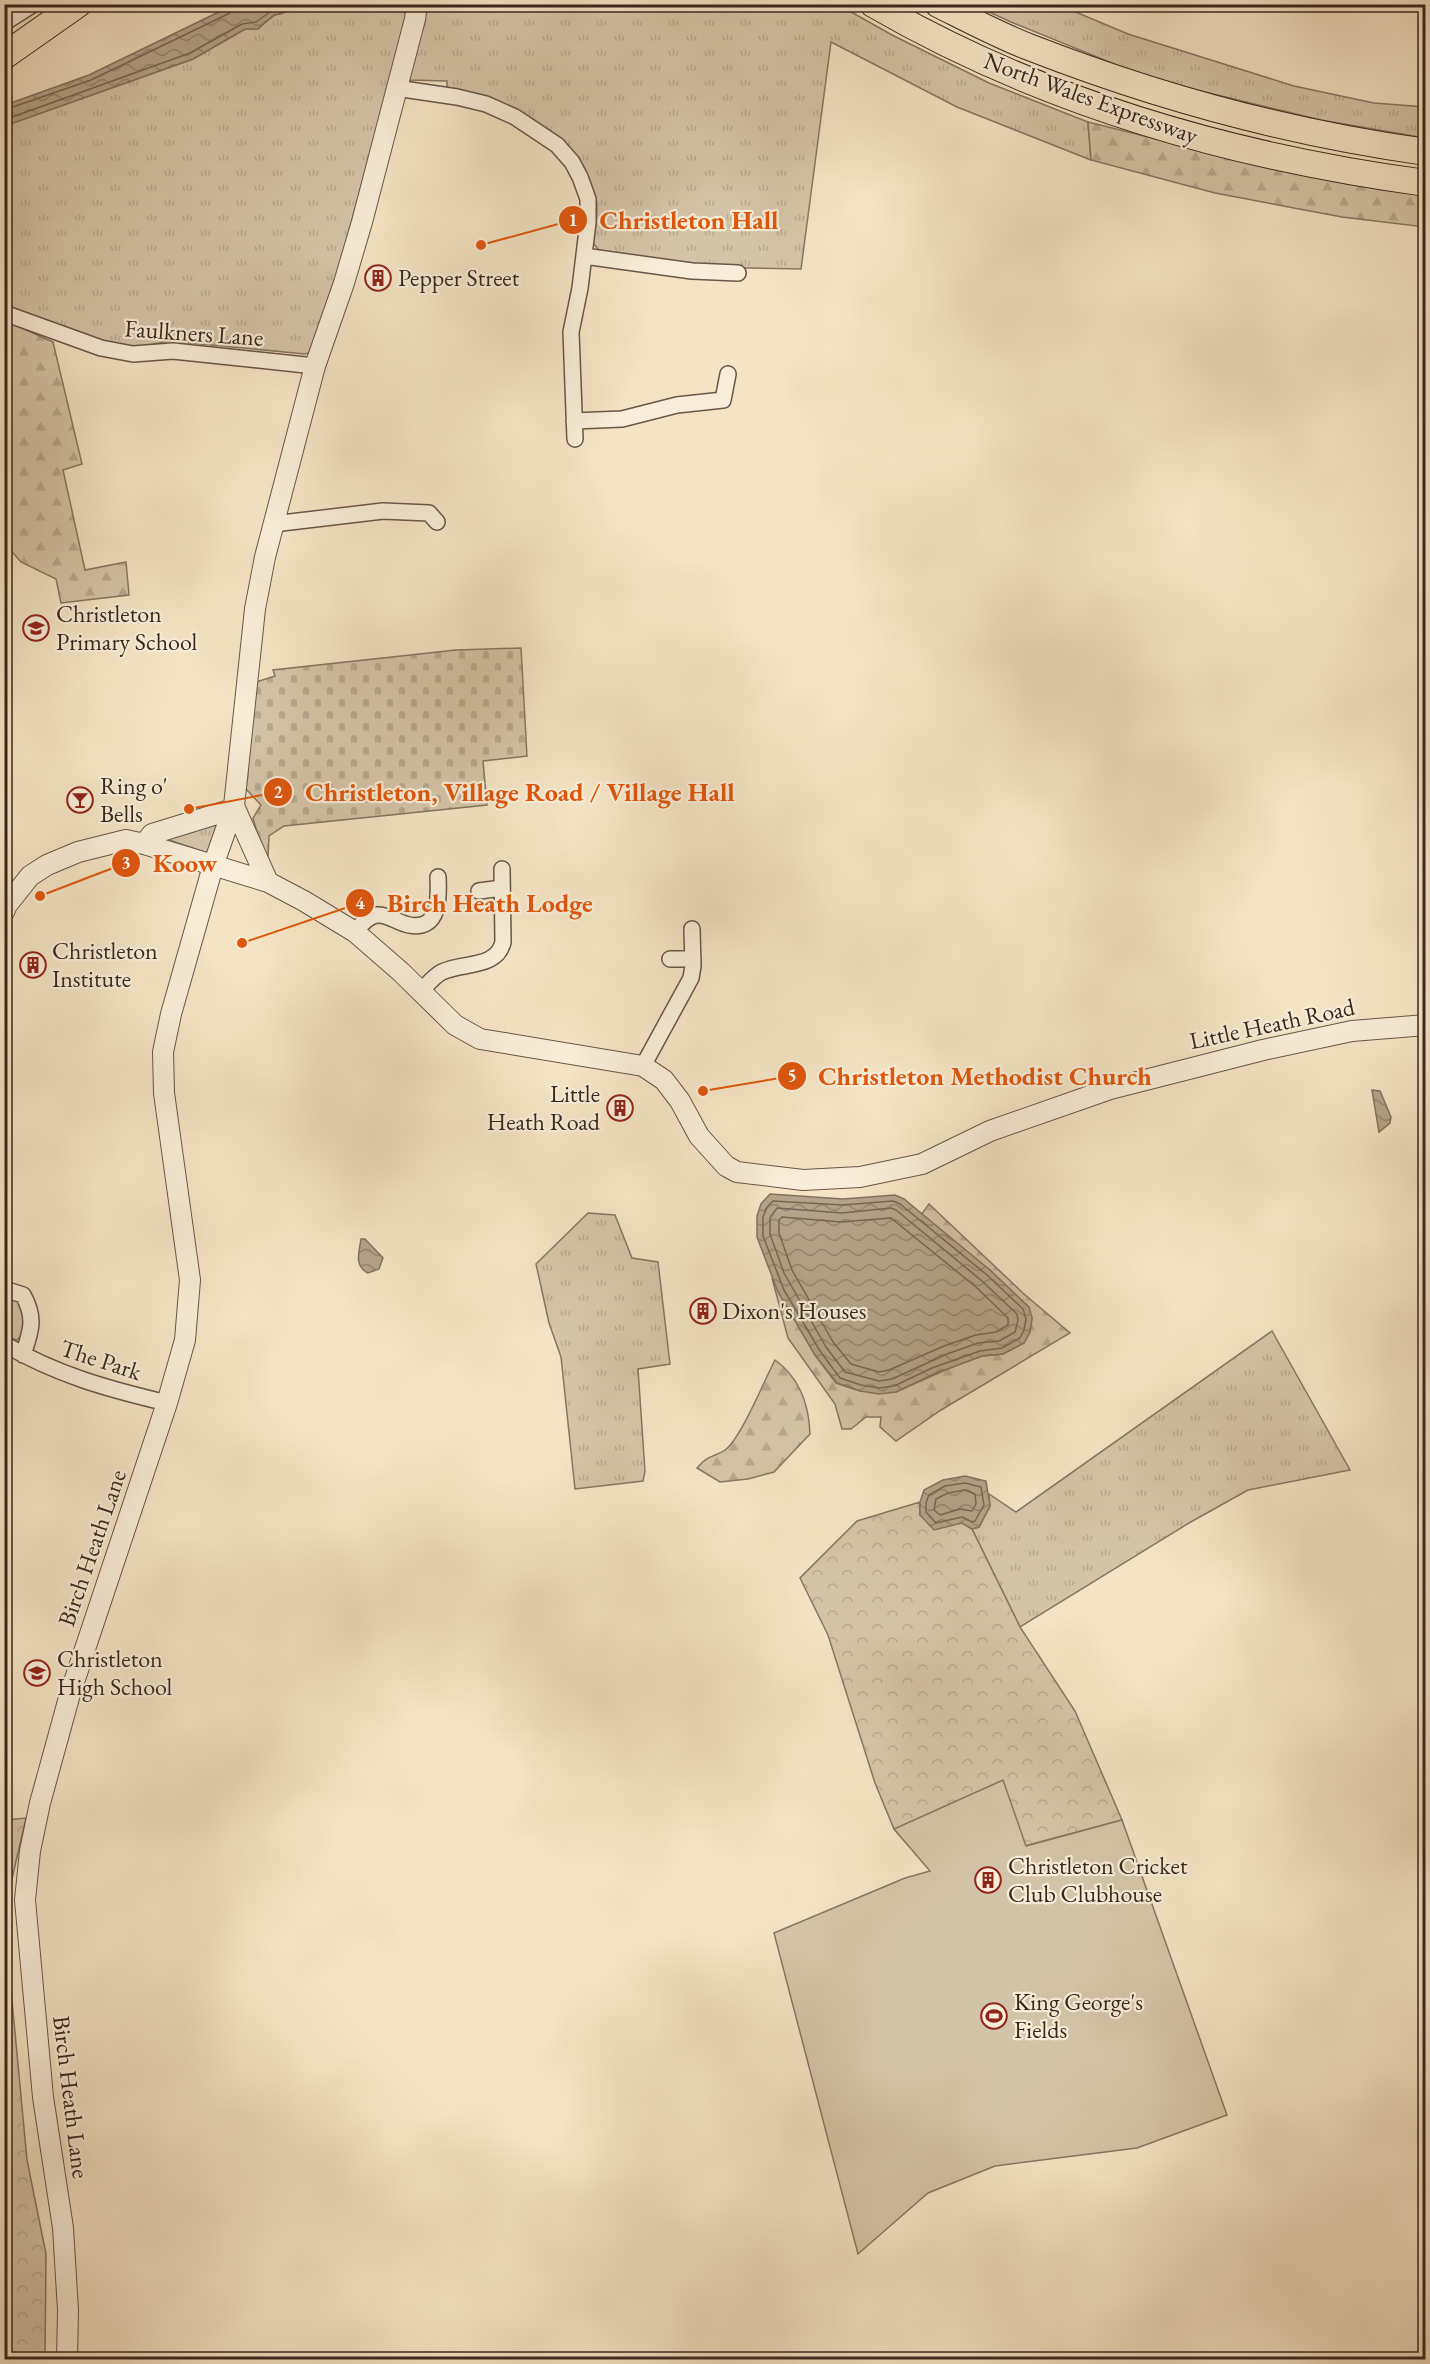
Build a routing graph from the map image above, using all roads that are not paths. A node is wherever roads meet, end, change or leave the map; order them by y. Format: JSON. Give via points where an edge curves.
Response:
{"nodes":[{"id":1,"x":78,"y":4,"type":"edge"},
{"id":2,"x":417,"y":4,"type":"edge"},
{"id":3,"x":873,"y":4,"type":"edge"},
{"id":4,"x":938,"y":4,"type":"edge"},
{"id":5,"x":43,"y":10,"type":"edge"},
{"id":6,"x":4,"y":23,"type":"edge"},
{"id":7,"x":4,"y":56,"type":"edge"},
{"id":8,"x":396,"y":88,"type":"junction"},
{"id":9,"x":1425,"y":152,"type":"edge"},
{"id":10,"x":1425,"y":183,"type":"edge"},
{"id":11,"x":584,"y":256,"type":"junction"},
{"id":12,"x":738,"y":273,"type":"dead end"},
{"id":13,"x":4,"y":313,"type":"edge"},
{"id":14,"x":315,"y":366,"type":"junction"},
{"id":15,"x":728,"y":374,"type":"dead end"},
{"id":16,"x":574,"y":421,"type":"junction"},
{"id":17,"x":575,"y":439,"type":"dead end"},
{"id":18,"x":437,"y":522,"type":"dead end"},
{"id":19,"x":273,"y":524,"type":"junction"},
{"id":20,"x":234,"y":808,"type":"junction"},
{"id":21,"x":144,"y":844,"type":"junction"},
{"id":22,"x":213,"y":866,"type":"junction"},
{"id":23,"x":501,"y":869,"type":"dead end"},
{"id":24,"x":438,"y":877,"type":"dead end"},
{"id":25,"x":267,"y":882,"type":"junction"},
{"id":26,"x":502,"y":888,"type":"junction"},
{"id":27,"x":479,"y":891,"type":"dead end"},
{"id":28,"x":4,"y":912,"type":"edge"},
{"id":29,"x":692,"y":929,"type":"dead end"},
{"id":30,"x":355,"y":932,"type":"junction"},
{"id":31,"x":670,"y":958,"type":"dead end"},
{"id":32,"x":693,"y":959,"type":"junction"},
{"id":33,"x":421,"y":991,"type":"junction"},
{"id":34,"x":1425,"y":1025,"type":"edge"},
{"id":35,"x":643,"y":1066,"type":"junction"},
{"id":36,"x":4,"y":1289,"type":"edge"},
{"id":37,"x":4,"y":1344,"type":"edge"},
{"id":38,"x":23,"y":1355,"type":"junction"},
{"id":39,"x":167,"y":1403,"type":"junction"},
{"id":40,"x":67,"y":2360,"type":"edge"}],
"edges":[{"from":1,"to":5,"type":"highway"},
{"from":2,"to":8,"type":"street"},
{"from":3,"to":10,"type":"highway","name":"North Wales Expressway","via":[[908,25],[1023,78],[1155,126],[1268,156]]},
{"from":4,"to":9,"type":"highway","name":"North Wales Expressway","via":[[1027,46],[1157,93],[1275,125]]},
{"from":5,"to":6,"type":"street"},
{"from":5,"to":7,"type":"highway"},
{"from":8,"to":11,"type":"street","via":[[486,104],[534,128],[557,145],[572,162],[588,199]]},
{"from":8,"to":14,"type":"street","via":[[362,222]]},
{"from":11,"to":12,"type":"street","via":[[692,271]]},
{"from":11,"to":16,"type":"street","via":[[571,332]]},
{"from":13,"to":14,"type":"street","name":"Faulkners Lane","via":[[101,348],[133,354],[173,351]]},
{"from":14,"to":19,"type":"street"},
{"from":15,"to":16,"type":"street","via":[[723,400],[677,405],[622,418]]},
{"from":16,"to":17,"type":"street"},
{"from":18,"to":19,"type":"street","via":[[429,513],[383,511]]},
{"from":19,"to":20,"type":"street","via":[[255,609]]},
{"from":20,"to":21,"type":"street","via":[[152,834]]},
{"from":20,"to":22,"type":"street"},
{"from":20,"to":25,"type":"street"},
{"from":21,"to":22,"type":"street","name":"Little Heath Road"},
{"from":21,"to":28,"type":"street","name":"Little Heath Road","via":[[126,840],[78,852],[47,865],[30,876]]},
{"from":22,"to":25,"type":"street","name":"Little Heath Road"},
{"from":22,"to":39,"type":"street","name":"Birch Heath Lane","via":[[162,1052],[164,1093],[190,1280],[185,1340]]},
{"from":23,"to":26,"type":"street"},
{"from":24,"to":30,"type":"street","via":[[439,903],[427,921],[410,925],[376,915],[366,919]]},
{"from":25,"to":30,"type":"street","name":"Little Heath Road"},
{"from":26,"to":27,"type":"street"},
{"from":26,"to":33,"type":"street","via":[[501,950],[489,960],[441,972]]},
{"from":29,"to":32,"type":"street"},
{"from":30,"to":33,"type":"street","name":"Little Heath Road"},
{"from":31,"to":32,"type":"street"},
{"from":32,"to":35,"type":"street","via":[[688,985]]},
{"from":33,"to":35,"type":"street","name":"Little Heath Road","via":[[455,1025],[480,1039]]},
{"from":34,"to":35,"type":"street","name":"Little Heath Road","via":[[1352,1031],[1110,1089],[990,1131],[922,1164],[848,1178],[803,1180],[737,1172],[726,1166],[699,1136],[664,1080]]},
{"from":36,"to":38,"type":"street","name":"The Park","via":[[23,1295],[30,1308],[32,1326]]},
{"from":37,"to":38,"type":"street","name":"The Park"},
{"from":38,"to":39,"type":"street","name":"The Park","via":[[105,1389]]},
{"from":39,"to":40,"type":"street","name":"Birch Heath Lane","via":[[70,1694],[30,1851],[25,1900],[43,2097],[63,2228]]}]}
